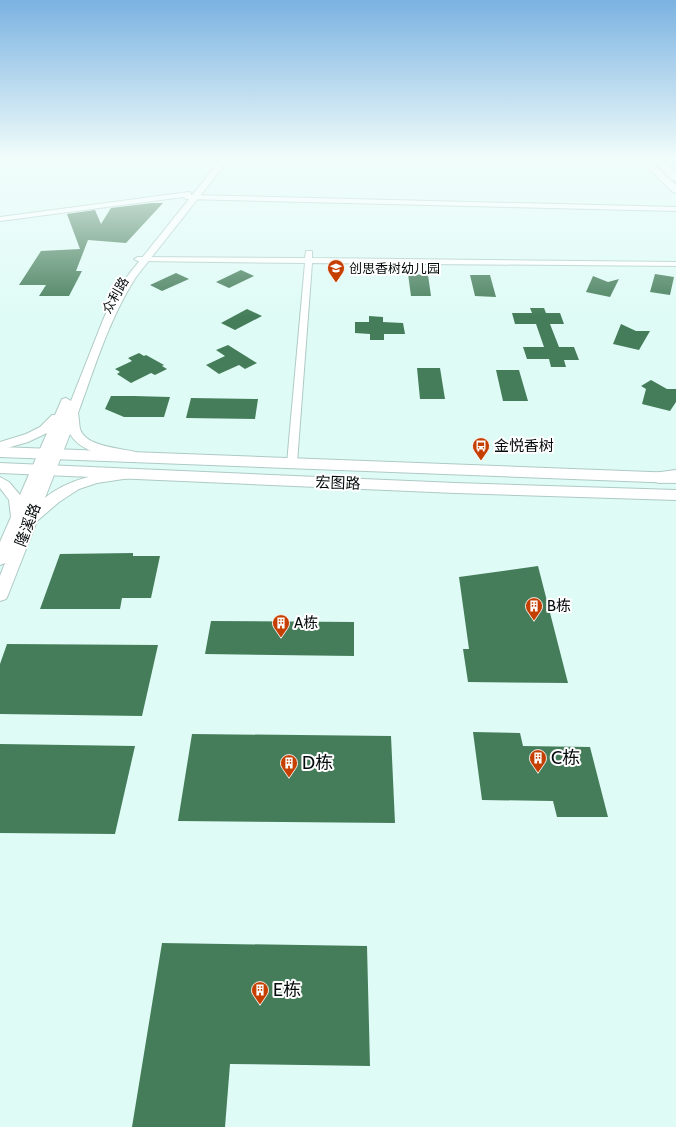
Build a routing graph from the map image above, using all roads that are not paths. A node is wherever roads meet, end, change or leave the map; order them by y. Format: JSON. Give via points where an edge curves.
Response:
{"nodes":[{"id":1,"x":74,"y":211,"type":"edge"},
{"id":2,"x":179,"y":211,"type":"edge"},
{"id":3,"x":0,"y":220,"type":"edge"},
{"id":4,"x":460,"y":254,"type":"dead end"},
{"id":5,"x":145,"y":256,"type":"junction"},
{"id":6,"x":308,"y":257,"type":"junction"},
{"id":7,"x":676,"y":264,"type":"edge"},
{"id":8,"x":67,"y":412,"type":"junction"},
{"id":9,"x":0,"y":446,"type":"edge"},
{"id":10,"x":0,"y":452,"type":"edge"},
{"id":11,"x":50,"y":454,"type":"junction"},
{"id":12,"x":142,"y":457,"type":"junction"},
{"id":13,"x":292,"y":463,"type":"junction"},
{"id":14,"x":0,"y":468,"type":"edge"},
{"id":15,"x":43,"y":470,"type":"junction"},
{"id":16,"x":132,"y":474,"type":"junction"},
{"id":17,"x":676,"y":477,"type":"edge"},
{"id":18,"x":658,"y":478,"type":"joint"},
{"id":19,"x":0,"y":481,"type":"edge"},
{"id":20,"x":676,"y":495,"type":"edge"},
{"id":21,"x":23,"y":520,"type":"junction"},
{"id":22,"x":0,"y":559,"type":"edge"},
{"id":23,"x":0,"y":595,"type":"edge"}],
"edges":[{"from":1,"to":3,"type":"street"},
{"from":2,"to":5,"type":"street","name":"众利路"},
{"from":4,"to":6,"type":"street"},
{"from":5,"to":6,"type":"street"},
{"from":5,"to":8,"type":"street","name":"众利路","via":[[114,305]]},
{"from":6,"to":7,"type":"street"},
{"from":6,"to":13,"type":"street"},
{"from":8,"to":9,"type":"street","via":[[35,436]]},
{"from":8,"to":11,"type":"street","name":"众利路"},
{"from":8,"to":12,"type":"street","via":[[79,437],[89,444]]},
{"from":10,"to":11,"type":"main road","name":"宏图路"},
{"from":11,"to":12,"type":"main road","name":"宏图路"},
{"from":11,"to":15,"type":"street","name":"隆溪路"},
{"from":12,"to":13,"type":"main road","name":"宏图路"},
{"from":13,"to":18,"type":"main road","name":"宏图路"},
{"from":14,"to":15,"type":"main road","name":"宏图路"},
{"from":15,"to":16,"type":"main road","name":"宏图路"},
{"from":15,"to":21,"type":"street","name":"隆溪路"},
{"from":16,"to":20,"type":"main road","name":"宏图路"},
{"from":16,"to":21,"type":"street","via":[[111,476],[72,487]]},
{"from":17,"to":18,"type":"main road"},
{"from":19,"to":21,"type":"street","via":[[14,494]]},
{"from":21,"to":22,"type":"street","name":"隆溪路"},
{"from":21,"to":23,"type":"street","name":"隆溪路"}]}
